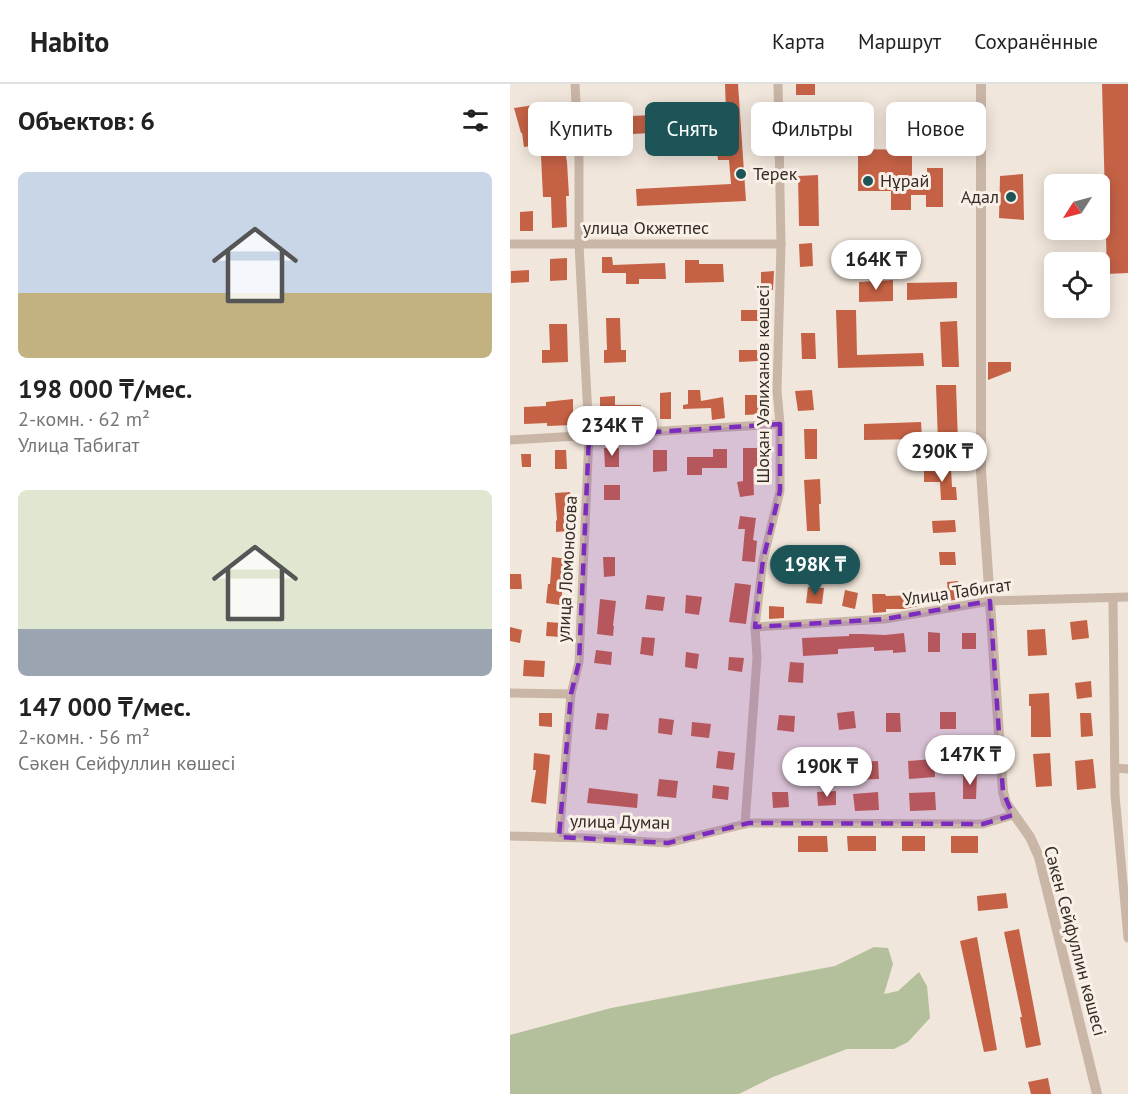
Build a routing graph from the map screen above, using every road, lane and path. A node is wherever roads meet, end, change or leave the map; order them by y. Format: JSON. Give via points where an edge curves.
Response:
{"nodes":[{"id":1,"x":575,"y":84,"type":"edge"},
{"id":2,"x":778,"y":84,"type":"edge"},
{"id":3,"x":981,"y":84,"type":"edge"},
{"id":4,"x":510,"y":244,"type":"edge"},
{"id":5,"x":579,"y":244,"type":"junction"},
{"id":6,"x":781,"y":244,"type":"junction"},
{"id":7,"x":780,"y":424,"type":"junction"},
{"id":8,"x":589,"y":436,"type":"junction"},
{"id":9,"x":510,"y":440,"type":"edge"},
{"id":10,"x":1128,"y":597,"type":"edge"},
{"id":11,"x":1113,"y":598,"type":"junction"},
{"id":12,"x":990,"y":601,"type":"junction"},
{"id":13,"x":755,"y":627,"type":"junction"},
{"id":14,"x":510,"y":693,"type":"edge"},
{"id":15,"x":571,"y":694,"type":"junction"},
{"id":16,"x":1115,"y":768,"type":"junction"},
{"id":17,"x":1128,"y":769,"type":"edge"},
{"id":18,"x":1013,"y":815,"type":"junction"},
{"id":19,"x":745,"y":824,"type":"junction"},
{"id":20,"x":510,"y":836,"type":"edge"},
{"id":21,"x":559,"y":837,"type":"junction"},
{"id":22,"x":1124,"y":858,"type":"edge"},
{"id":23,"x":1128,"y":938,"type":"edge"},
{"id":24,"x":1097,"y":1094,"type":"edge"}],
"edges":[{"from":1,"to":5,"type":"street","name":"улица Ломоносова"},
{"from":2,"to":6,"type":"street","name":"Шоқан Уәлиханов көшесі"},
{"from":3,"to":12,"type":"street","name":"Сәкен Сейфуллин көшесі","via":[[981,471]]},
{"from":4,"to":5,"type":"street","name":"улица Окжетпес"},
{"from":5,"to":6,"type":"street","name":"улица Окжетпес"},
{"from":5,"to":8,"type":"street","name":"улица Ломоносова"},
{"from":6,"to":7,"type":"street","name":"Шоқан Уәлиханов көшесі","via":[[777,391]]},
{"from":7,"to":8,"type":"street"},
{"from":7,"to":13,"type":"street","name":"Шоқан Уәлиханов көшесі","via":[[780,491],[763,560]]},
{"from":8,"to":9,"type":"street"},
{"from":8,"to":15,"type":"street","name":"улица Ломоносова","via":[[579,662]]},
{"from":10,"to":11,"type":"street","name":"Улица Табигат"},
{"from":11,"to":12,"type":"street","name":"Улица Табигат"},
{"from":11,"to":16,"type":"street"},
{"from":12,"to":13,"type":"street","name":"Улица Табигат","via":[[885,619]]},
{"from":12,"to":18,"type":"street","name":"Сәкен Сейфуллин көшесі","via":[[1003,792]]},
{"from":13,"to":19,"type":"street","name":"Шоқан Уәлиханов көшесі","via":[[757,658]]},
{"from":14,"to":15,"type":"street"},
{"from":15,"to":21,"type":"street","name":"улица Ломоносова"},
{"from":16,"to":17,"type":"street"},
{"from":16,"to":22,"type":"street"},
{"from":18,"to":19,"type":"street","name":"улица Думан","via":[[983,824]]},
{"from":18,"to":24,"type":"street","name":"Сәкен Сейфуллин көшесі","via":[[1039,857]]},
{"from":19,"to":21,"type":"street","name":"улица Думан","via":[[668,843]]},
{"from":20,"to":21,"type":"street","name":"улица Думан"},
{"from":22,"to":23,"type":"street"}]}
